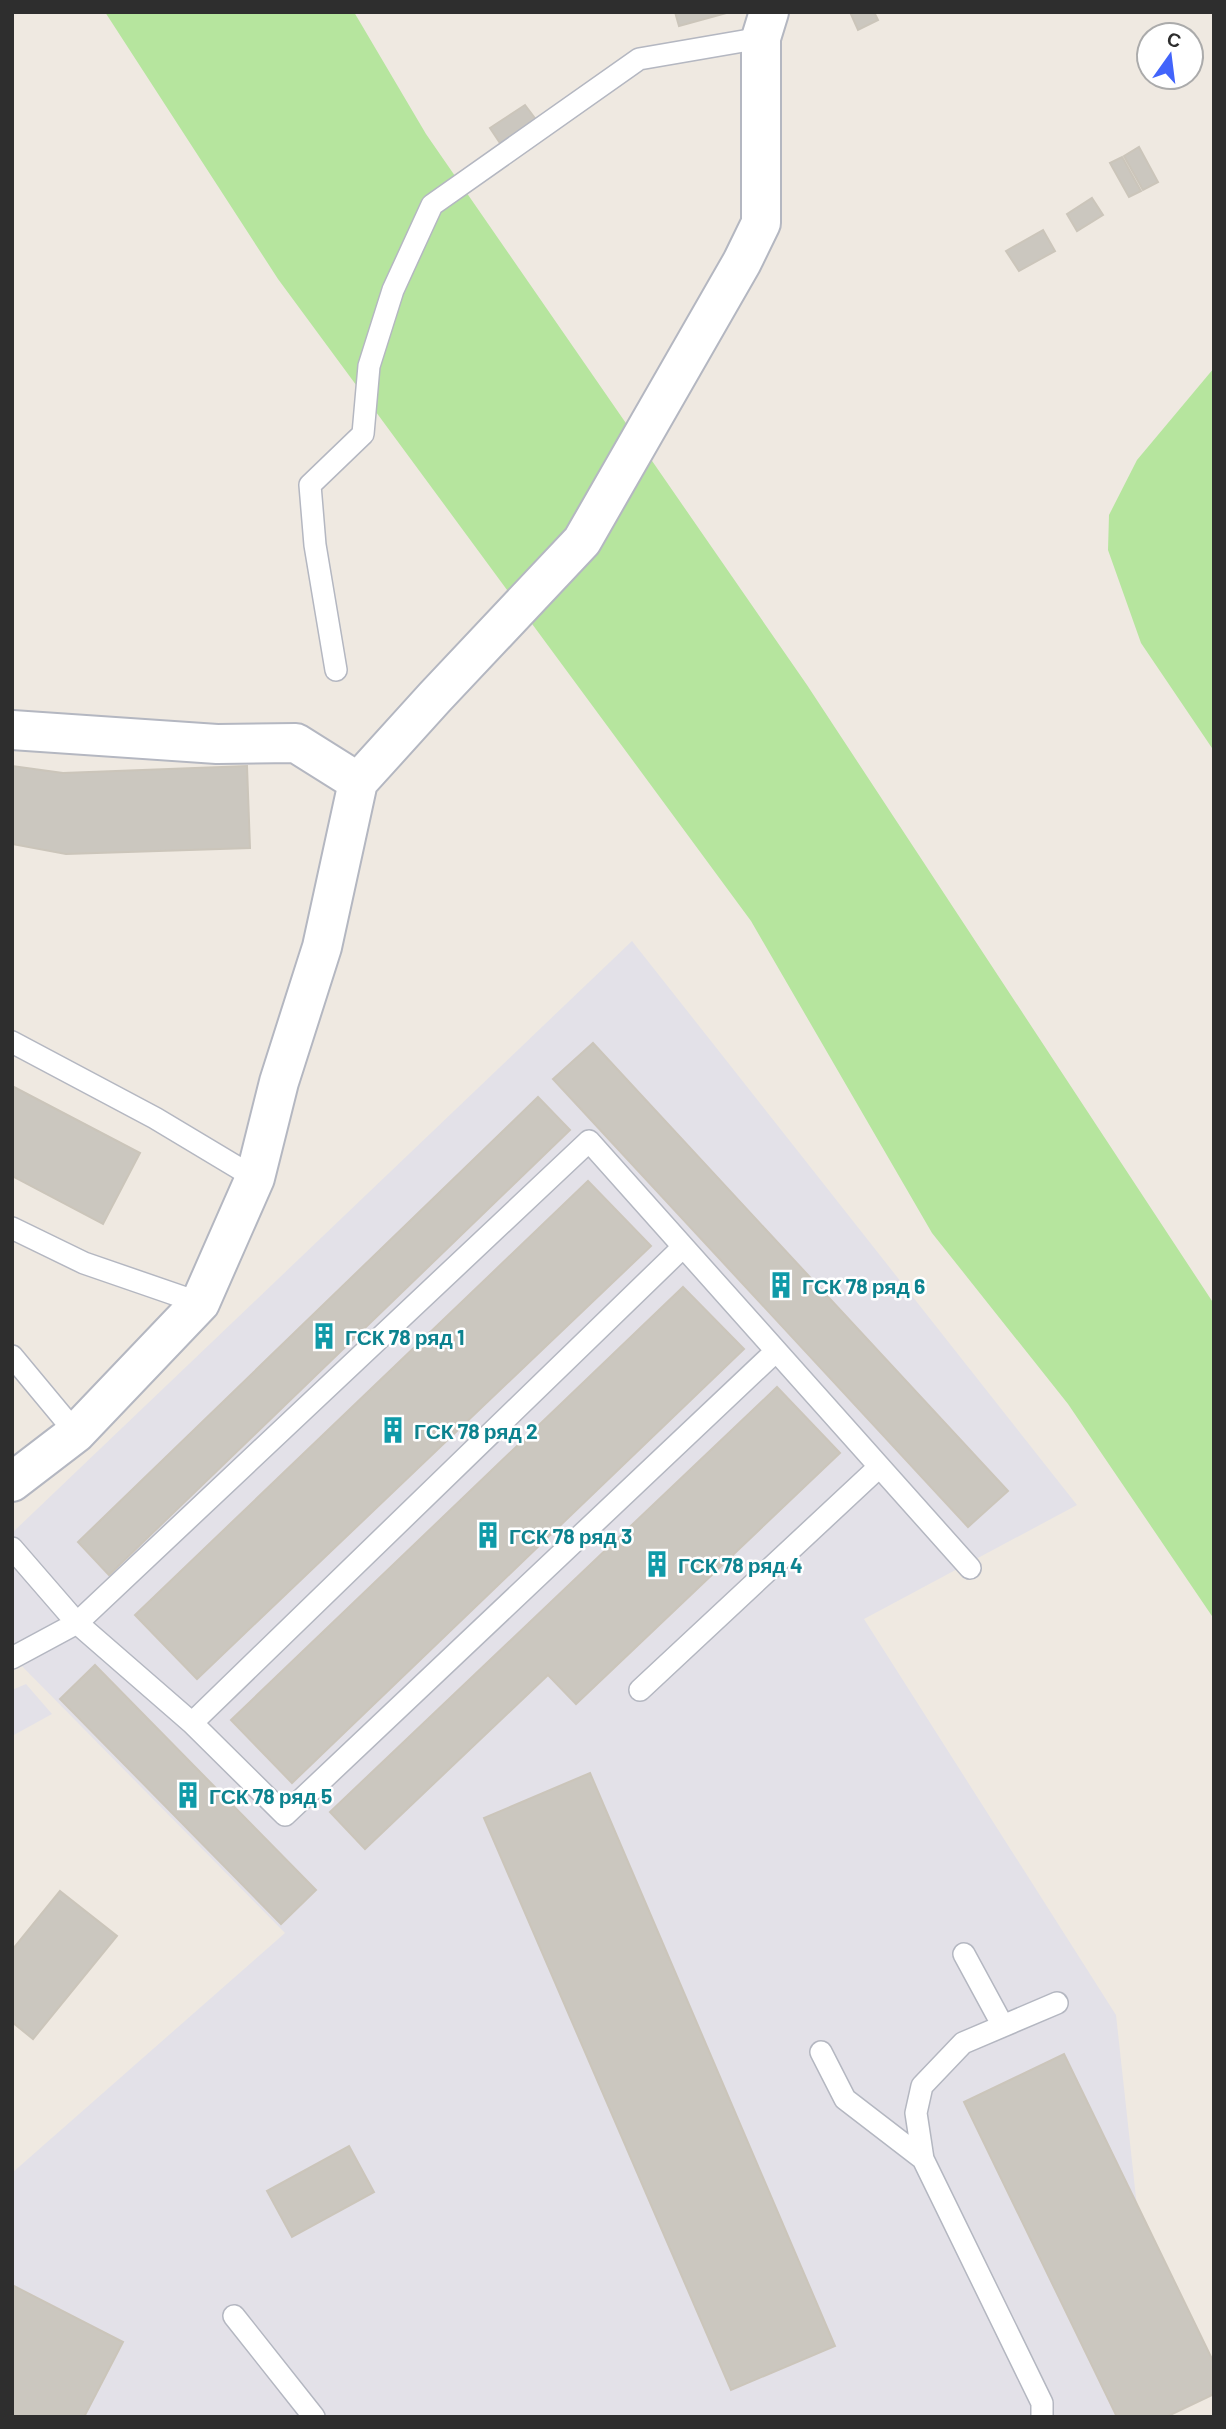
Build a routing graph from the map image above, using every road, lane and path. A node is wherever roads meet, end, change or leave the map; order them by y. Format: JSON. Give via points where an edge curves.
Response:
{"nodes":[{"id":1,"x":762,"y":21,"type":"edge"},
{"id":2,"x":336,"y":670,"type":"dead end"},
{"id":3,"x":12,"y":730,"type":"edge"},
{"id":4,"x":358,"y":782,"type":"junction"},
{"id":5,"x":12,"y":1042,"type":"edge"},
{"id":6,"x":255,"y":1178,"type":"junction"},
{"id":7,"x":12,"y":1228,"type":"edge"},
{"id":8,"x":683,"y":1247,"type":"junction"},
{"id":9,"x":200,"y":1303,"type":"junction"},
{"id":10,"x":776,"y":1351,"type":"junction"},
{"id":11,"x":12,"y":1356,"type":"edge"},
{"id":12,"x":76,"y":1433,"type":"junction"},
{"id":13,"x":879,"y":1467,"type":"junction"},
{"id":14,"x":12,"y":1482,"type":"edge"},
{"id":15,"x":12,"y":1548,"type":"edge"},
{"id":16,"x":970,"y":1568,"type":"dead end"},
{"id":17,"x":77,"y":1623,"type":"junction"},
{"id":18,"x":12,"y":1658,"type":"edge"},
{"id":19,"x":640,"y":1690,"type":"dead end"},
{"id":20,"x":192,"y":1723,"type":"junction"},
{"id":21,"x":964,"y":1954,"type":"dead end"},
{"id":22,"x":1057,"y":2003,"type":"dead end"},
{"id":23,"x":1003,"y":2026,"type":"junction"},
{"id":24,"x":821,"y":2052,"type":"dead end"},
{"id":25,"x":923,"y":2159,"type":"junction"},
{"id":26,"x":234,"y":2316,"type":"dead end"},
{"id":27,"x":314,"y":2417,"type":"edge"},
{"id":28,"x":1042,"y":2417,"type":"edge"}],
"edges":[{"from":1,"to":2,"type":"lane","via":[[639,59],[432,205],[393,290],[369,366],[363,434],[310,485]]},
{"from":1,"to":4,"type":"street","via":[[761,223],[742,262],[582,541]]},
{"from":3,"to":4,"type":"street","via":[[217,744],[296,743]]},
{"from":4,"to":6,"type":"street","via":[[322,947],[279,1082]]},
{"from":5,"to":6,"type":"lane","via":[[155,1118]]},
{"from":6,"to":9,"type":"street"},
{"from":7,"to":9,"type":"lane","via":[[84,1263]]},
{"from":8,"to":10,"type":"lane"},
{"from":8,"to":17,"type":"lane","via":[[589,1141]]},
{"from":8,"to":20,"type":"lane"},
{"from":9,"to":12,"type":"street"},
{"from":10,"to":13,"type":"lane"},
{"from":10,"to":20,"type":"lane","via":[[285,1815]]},
{"from":11,"to":12,"type":"lane"},
{"from":12,"to":14,"type":"street"},
{"from":13,"to":16,"type":"lane"},
{"from":13,"to":19,"type":"lane"},
{"from":15,"to":17,"type":"lane"},
{"from":17,"to":18,"type":"lane"},
{"from":17,"to":20,"type":"lane"},
{"from":21,"to":23,"type":"lane"},
{"from":22,"to":23,"type":"lane"},
{"from":23,"to":25,"type":"lane","via":[[963,2043],[922,2086],[916,2113]]},
{"from":24,"to":25,"type":"lane","via":[[845,2099]]},
{"from":25,"to":28,"type":"lane","via":[[1042,2403]]},
{"from":26,"to":27,"type":"lane"}]}
